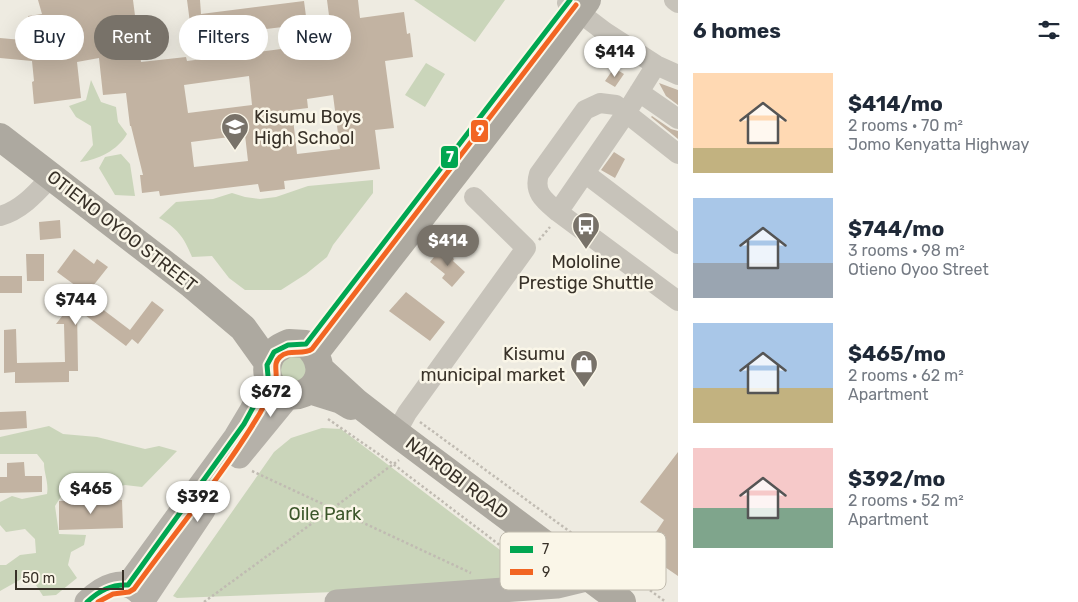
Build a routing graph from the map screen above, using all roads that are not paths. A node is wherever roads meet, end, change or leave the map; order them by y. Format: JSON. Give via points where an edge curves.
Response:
{"nodes":[{"id":1,"x":674,"y":0,"type":"edge"},
{"id":2,"x":678,"y":3,"type":"edge"},
{"id":3,"x":576,"y":4,"type":"edge"},
{"id":4,"x":656,"y":64,"type":"junction"},
{"id":5,"x":678,"y":75,"type":"edge"},
{"id":6,"x":639,"y":92,"type":"junction"},
{"id":7,"x":626,"y":114,"type":"junction"},
{"id":8,"x":678,"y":119,"type":"edge"},
{"id":9,"x":0,"y":137,"type":"edge"},
{"id":10,"x":678,"y":154,"type":"edge"},
{"id":11,"x":586,"y":174,"type":"junction"},
{"id":12,"x":52,"y":176,"type":"junction"},
{"id":13,"x":474,"y":198,"type":"dead end"},
{"id":14,"x":559,"y":213,"type":"junction"},
{"id":15,"x":0,"y":216,"type":"edge"},
{"id":16,"x":678,"y":244,"type":"edge"},
{"id":17,"x":678,"y":301,"type":"edge"},
{"id":18,"x":294,"y":367,"type":"junction"},
{"id":19,"x":402,"y":440,"type":"junction"},
{"id":20,"x":526,"y":532,"type":"edge"},
{"id":21,"x":528,"y":532,"type":"edge"},
{"id":22,"x":502,"y":590,"type":"edge"},
{"id":23,"x":602,"y":590,"type":"edge"},
{"id":24,"x":604,"y":590,"type":"edge"},
{"id":25,"x":140,"y":595,"type":"edge"},
{"id":26,"x":87,"y":602,"type":"edge"},
{"id":27,"x":337,"y":602,"type":"edge"},
{"id":28,"x":620,"y":602,"type":"edge"}],
"edges":[{"from":1,"to":2,"type":"street"},
{"from":3,"to":4,"type":"street","via":[[605,32]]},
{"from":3,"to":18,"type":"highway"},
{"from":4,"to":5,"type":"street"},
{"from":4,"to":6,"type":"street"},
{"from":6,"to":7,"type":"street"},
{"from":6,"to":8,"type":"street"},
{"from":7,"to":10,"type":"street"},
{"from":7,"to":11,"type":"street"},
{"from":7,"to":14,"type":"street","via":[[607,102],[585,110],[539,174],[536,183],[540,196]]},
{"from":9,"to":12,"type":"highway","name":"OTIENO OYOO STREET"},
{"from":11,"to":14,"type":"street"},
{"from":11,"to":16,"type":"street"},
{"from":12,"to":15,"type":"street","via":[[22,205]]},
{"from":12,"to":18,"type":"highway","name":"OTIENO OYOO STREET"},
{"from":13,"to":19,"type":"street","via":[[526,248]]},
{"from":14,"to":17,"type":"street"},
{"from":18,"to":19,"type":"highway","name":"NAIROBI ROAD"},
{"from":18,"to":25,"type":"main road","via":[[235,461]]},
{"from":18,"to":25,"type":"main road","via":[[252,412]]},
{"from":19,"to":20,"type":"highway","name":"NAIROBI ROAD"},
{"from":19,"to":21,"type":"highway","name":"NAIROBI ROAD"},
{"from":22,"to":27,"type":"main road"},
{"from":23,"to":28,"type":"highway","name":"NAIROBI ROAD"},
{"from":24,"to":28,"type":"highway","name":"NAIROBI ROAD"},
{"from":25,"to":26,"type":"main road","via":[[119,584],[108,586]]}]}
